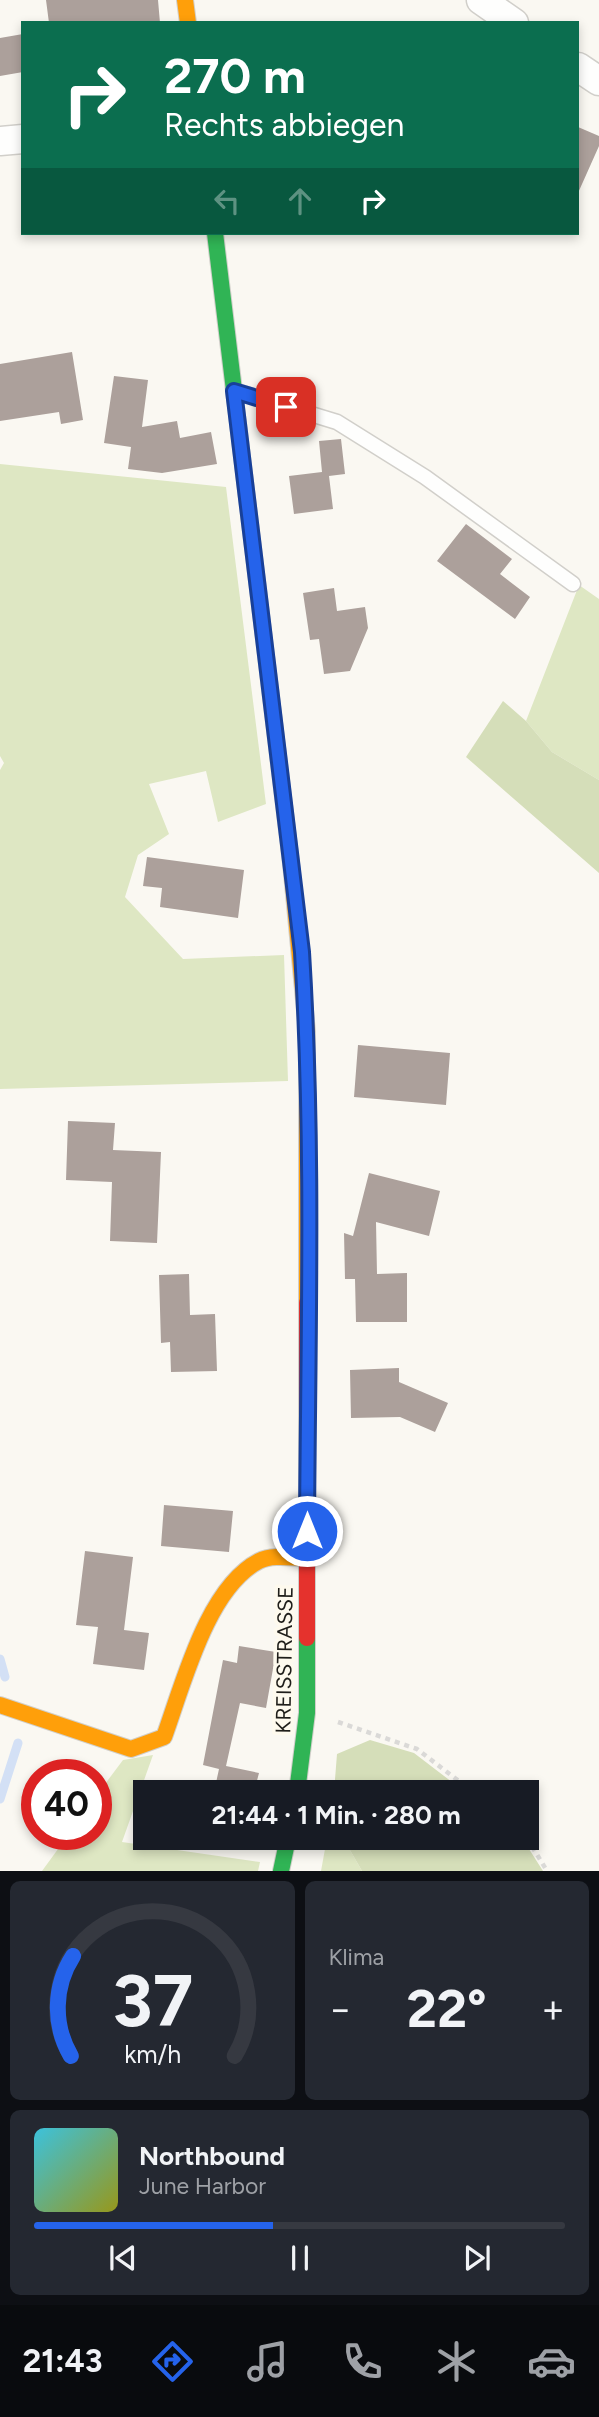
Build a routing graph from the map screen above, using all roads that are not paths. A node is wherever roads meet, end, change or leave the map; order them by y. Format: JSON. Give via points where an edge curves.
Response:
{"nodes":[{"id":1,"x":185,"y":0,"type":"edge"},
{"id":2,"x":481,"y":0,"type":"edge"},
{"id":3,"x":188,"y":21,"type":"edge"},
{"id":4,"x":511,"y":21,"type":"edge"},
{"id":5,"x":579,"y":67,"type":"edge"},
{"id":6,"x":599,"y":81,"type":"edge"},
{"id":7,"x":21,"y":139,"type":"edge"},
{"id":8,"x":0,"y":141,"type":"edge"},
{"id":9,"x":215,"y":235,"type":"edge"},
{"id":10,"x":234,"y":391,"type":"junction"},
{"id":11,"x":573,"y":584,"type":"dead end"},
{"id":12,"x":307,"y":1558,"type":"junction"},
{"id":13,"x":0,"y":1705,"type":"edge"},
{"id":14,"x":299,"y":1780,"type":"edge"},
{"id":15,"x":285,"y":1850,"type":"edge"},
{"id":16,"x":281,"y":1871,"type":"edge"}],
"edges":[{"from":1,"to":3,"type":"street"},
{"from":2,"to":4,"type":"street"},
{"from":5,"to":6,"type":"street"},
{"from":7,"to":8,"type":"street"},
{"from":9,"to":10,"type":"street","name":"KREISSTRASSE"},
{"from":10,"to":11,"type":"lane","via":[[337,422],[425,477]]},
{"from":10,"to":12,"type":"street","name":"KREISSTRASSE","via":[[302,952],[310,1105]]},
{"from":12,"to":13,"type":"street","via":[[261,1559],[240,1572],[205,1626],[164,1737],[131,1749]]},
{"from":12,"to":14,"type":"street","name":"KREISSTRASSE","via":[[307,1713]]},
{"from":15,"to":16,"type":"street"}]}
